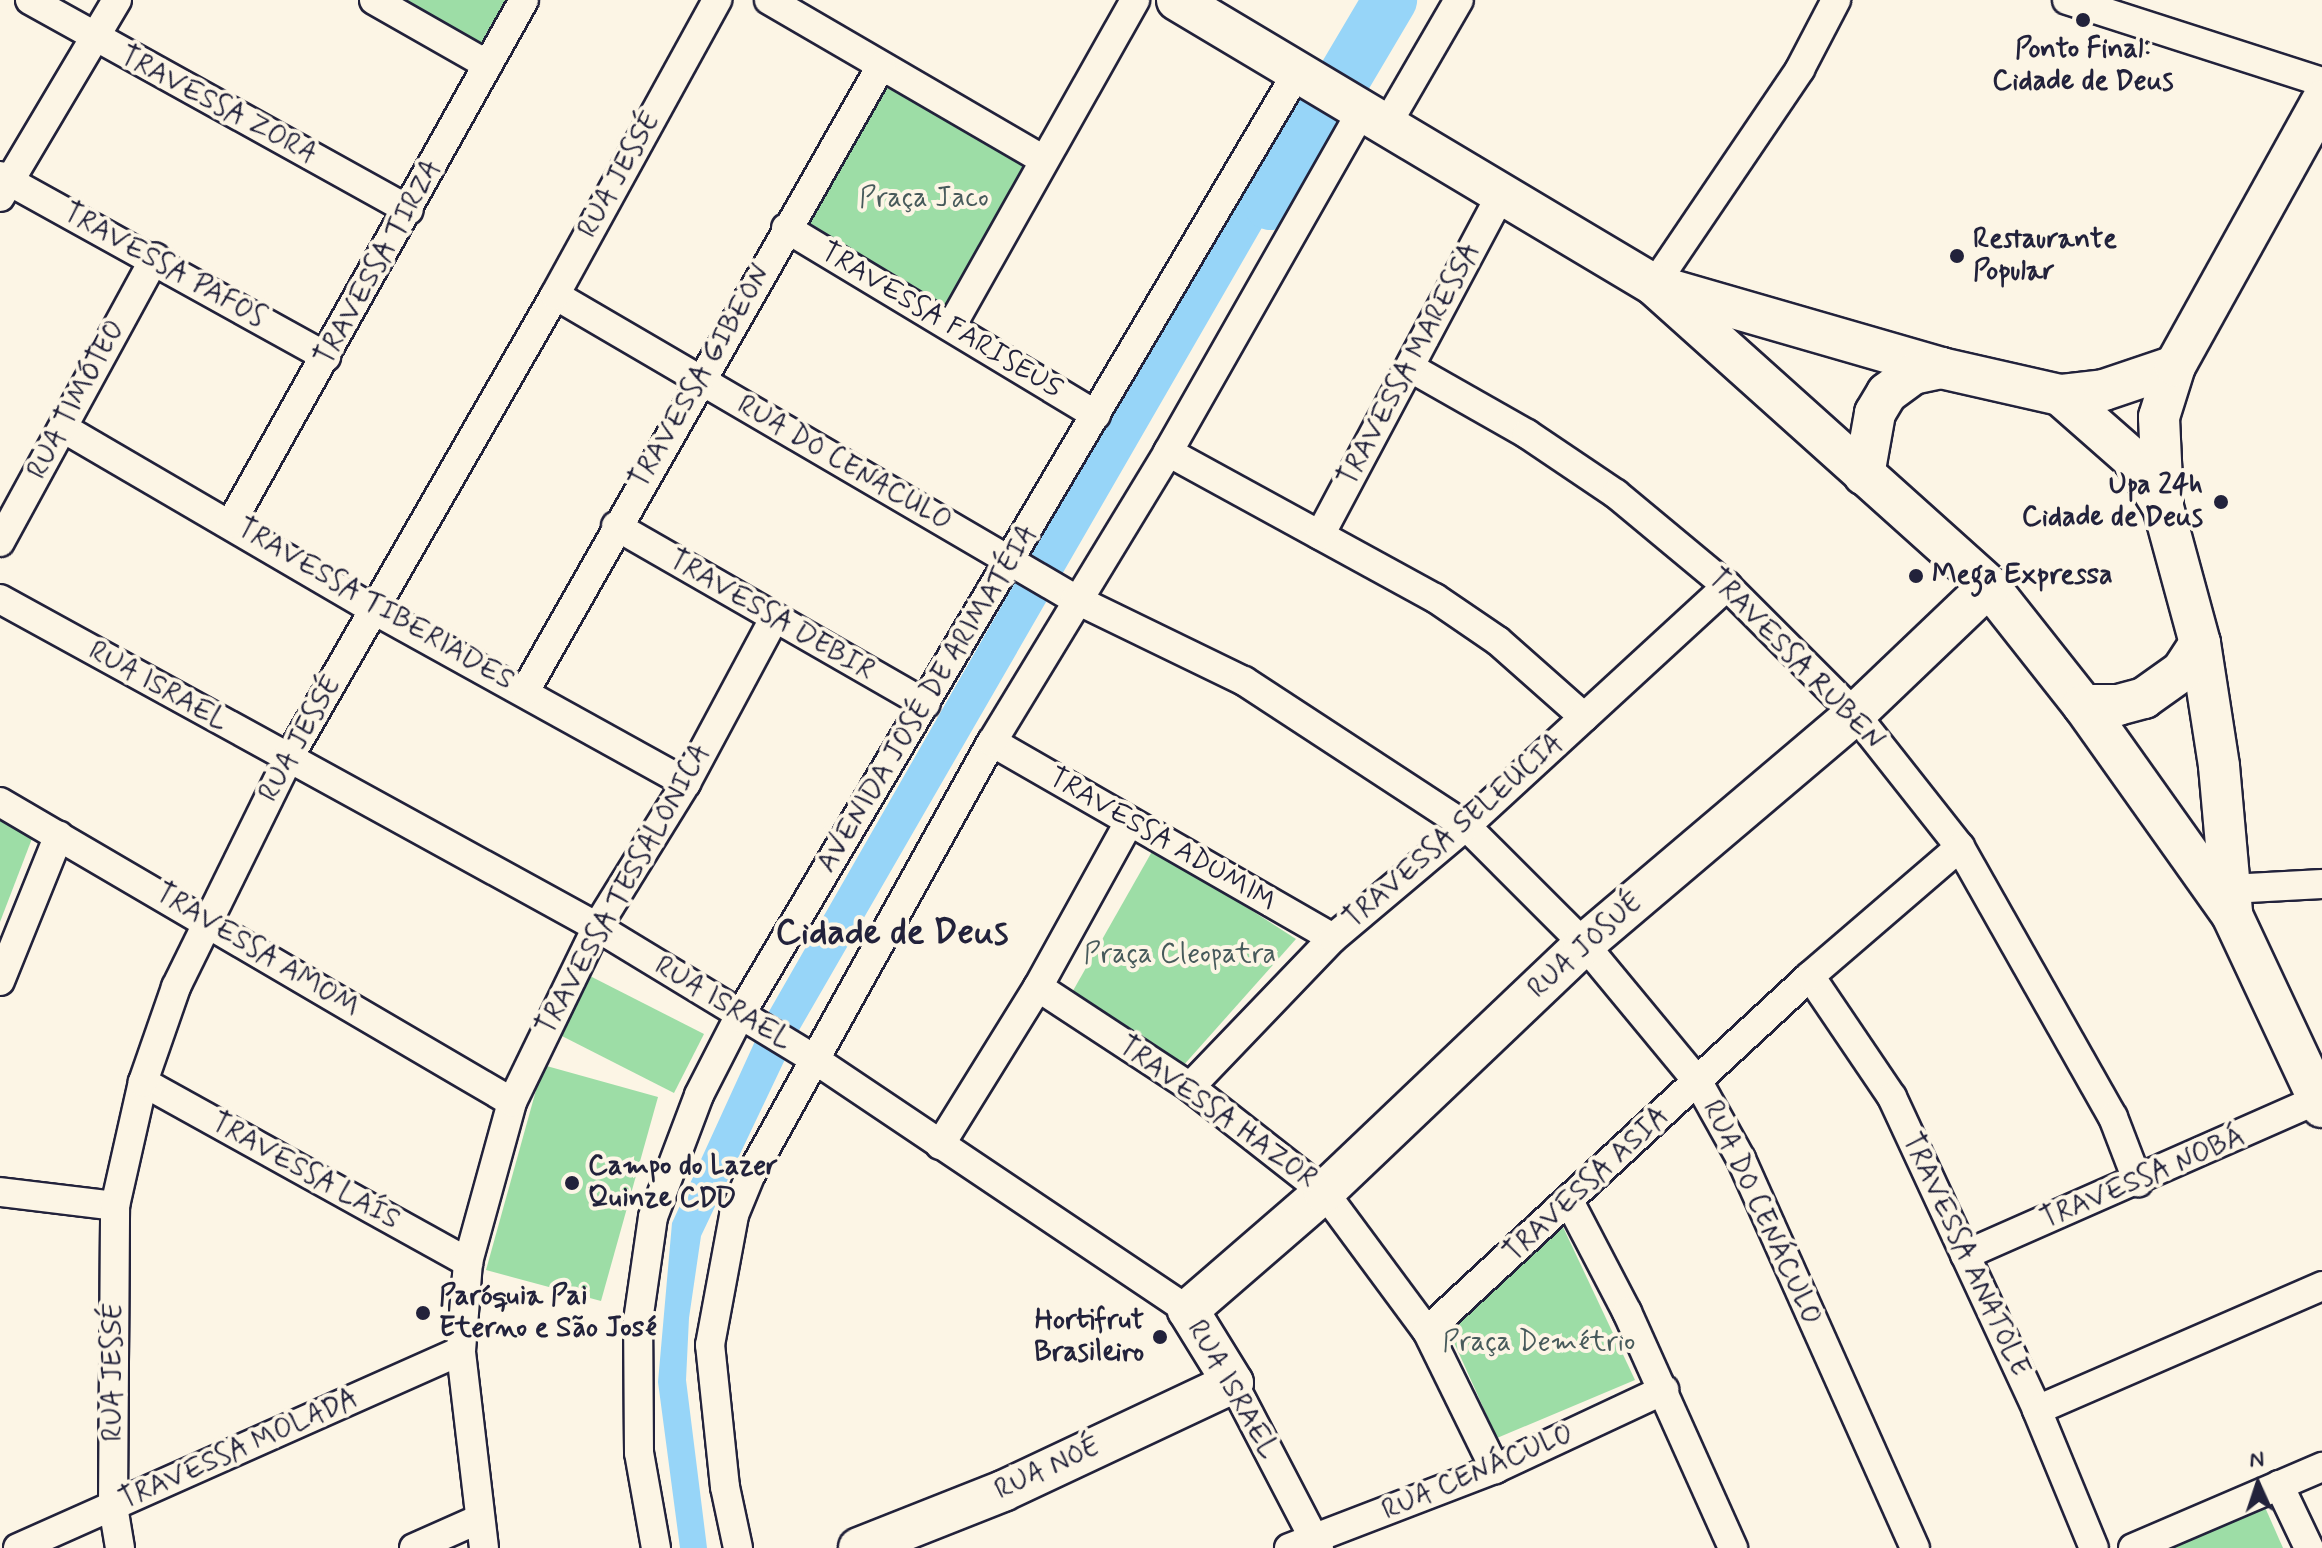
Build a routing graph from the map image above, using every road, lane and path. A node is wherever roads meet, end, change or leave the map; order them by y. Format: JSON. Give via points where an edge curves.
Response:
{"nodes":[{"id":1,"x":30,"y":0,"type":"edge"},
{"id":2,"x":117,"y":0,"type":"edge"},
{"id":3,"x":374,"y":0,"type":"edge"},
{"id":4,"x":524,"y":0,"type":"edge"},
{"id":5,"x":717,"y":0,"type":"edge"},
{"id":6,"x":769,"y":0,"type":"edge"},
{"id":7,"x":1135,"y":0,"type":"edge"},
{"id":8,"x":1177,"y":0,"type":"edge"},
{"id":9,"x":1459,"y":0,"type":"edge"},
{"id":10,"x":1836,"y":0,"type":"edge"},
{"id":11,"x":2067,"y":0,"type":"edge"},
{"id":12,"x":95,"y":40,"type":"junction"},
{"id":13,"x":488,"y":65,"type":"junction"},
{"id":14,"x":881,"y":66,"type":"junction"},
{"id":15,"x":1304,"y":75,"type":"junction"},
{"id":16,"x":2322,"y":82,"type":"edge"},
{"id":17,"x":2322,"y":101,"type":"edge"},
{"id":18,"x":1366,"y":112,"type":"junction"},
{"id":19,"x":1044,"y":160,"type":"junction"},
{"id":20,"x":3,"y":185,"type":"edge"},
{"id":21,"x":1501,"y":195,"type":"junction"},
{"id":22,"x":409,"y":210,"type":"junction"},
{"id":23,"x":786,"y":228,"type":"junction"},
{"id":24,"x":155,"y":258,"type":"junction"},
{"id":25,"x":1654,"y":285,"type":"junction"},
{"id":26,"x":555,"y":295,"type":"junction"},
{"id":27,"x":952,"y":325,"type":"junction"},
{"id":28,"x":326,"y":357,"type":"junction"},
{"id":29,"x":2175,"y":366,"type":"junction"},
{"id":30,"x":1411,"y":368,"type":"junction"},
{"id":31,"x":1941,"y":368,"type":"junction"},
{"id":32,"x":701,"y":381,"type":"junction"},
{"id":33,"x":2060,"y":395,"type":"junction"},
{"id":34,"x":1096,"y":415,"type":"junction"},
{"id":35,"x":63,"y":428,"type":"junction"},
{"id":36,"x":1168,"y":452,"type":"junction"},
{"id":37,"x":1864,"y":475,"type":"junction"},
{"id":38,"x":2163,"y":507,"type":"junction"},
{"id":39,"x":231,"y":523,"type":"junction"},
{"id":40,"x":616,"y":526,"type":"junction"},
{"id":41,"x":1320,"y":535,"type":"junction"},
{"id":42,"x":0,"y":542,"type":"edge"},
{"id":43,"x":1017,"y":562,"type":"junction"},
{"id":44,"x":1727,"y":586,"type":"junction"},
{"id":45,"x":1989,"y":586,"type":"junction"},
{"id":46,"x":1070,"y":596,"type":"junction"},
{"id":47,"x":0,"y":599,"type":"edge"},
{"id":48,"x":374,"y":610,"type":"junction"},
{"id":49,"x":774,"y":619,"type":"junction"},
{"id":50,"x":2200,"y":643,"type":"junction"},
{"id":51,"x":525,"y":691,"type":"junction"},
{"id":52,"x":926,"y":704,"type":"junction"},
{"id":53,"x":2083,"y":705,"type":"junction"},
{"id":54,"x":1855,"y":714,"type":"junction"},
{"id":55,"x":1584,"y":717,"type":"junction"},
{"id":56,"x":992,"y":742,"type":"junction"},
{"id":57,"x":288,"y":759,"type":"junction"},
{"id":58,"x":686,"y":783,"type":"junction"},
{"id":59,"x":0,"y":802,"type":"edge"},
{"id":60,"x":1129,"y":822,"type":"junction"},
{"id":61,"x":1466,"y":826,"type":"junction"},
{"id":62,"x":59,"y":835,"type":"junction"},
{"id":63,"x":1960,"y":847,"type":"junction"},
{"id":64,"x":2322,"y":884,"type":"edge"},
{"id":65,"x":2231,"y":902,"type":"junction"},
{"id":66,"x":206,"y":920,"type":"junction"},
{"id":67,"x":597,"y":927,"type":"junction"},
{"id":68,"x":1333,"y":938,"type":"junction"},
{"id":69,"x":1584,"y":944,"type":"junction"},
{"id":70,"x":1810,"y":976,"type":"junction"},
{"id":71,"x":0,"y":981,"type":"edge"},
{"id":72,"x":1038,"y":987,"type":"junction"},
{"id":73,"x":745,"y":1020,"type":"junction"},
{"id":74,"x":809,"y":1056,"type":"junction"},
{"id":75,"x":143,"y":1082,"type":"junction"},
{"id":76,"x":1698,"y":1082,"type":"junction"},
{"id":77,"x":2317,"y":1085,"type":"edge"},
{"id":78,"x":1190,"y":1087,"type":"junction"},
{"id":79,"x":512,"y":1102,"type":"junction"},
{"id":80,"x":940,"y":1145,"type":"junction"},
{"id":81,"x":2138,"y":1182,"type":"junction"},
{"id":82,"x":0,"y":1192,"type":"edge"},
{"id":83,"x":1324,"y":1192,"type":"junction"},
{"id":84,"x":1570,"y":1203,"type":"junction"},
{"id":85,"x":115,"y":1206,"type":"junction"},
{"id":86,"x":1965,"y":1255,"type":"junction"},
{"id":87,"x":468,"y":1262,"type":"junction"},
{"id":88,"x":2322,"y":1286,"type":"edge"},
{"id":89,"x":1188,"y":1310,"type":"junction"},
{"id":90,"x":1427,"y":1331,"type":"junction"},
{"id":91,"x":461,"y":1351,"type":"junction"},
{"id":92,"x":1233,"y":1383,"type":"junction"},
{"id":93,"x":1664,"y":1390,"type":"junction"},
{"id":94,"x":2037,"y":1410,"type":"junction"},
{"id":95,"x":2322,"y":1467,"type":"edge"},
{"id":96,"x":1495,"y":1469,"type":"junction"},
{"id":97,"x":2279,"y":1485,"type":"junction"},
{"id":98,"x":113,"y":1506,"type":"junction"},
{"id":99,"x":477,"y":1520,"type":"junction"},
{"id":100,"x":1307,"y":1545,"type":"edge"},
{"id":101,"x":1730,"y":1547,"type":"edge"},
{"id":102,"x":18,"y":1548,"type":"edge"},
{"id":103,"x":120,"y":1548,"type":"edge"},
{"id":104,"x":414,"y":1548,"type":"edge"},
{"id":105,"x":484,"y":1548,"type":"edge"},
{"id":106,"x":656,"y":1548,"type":"edge"},
{"id":107,"x":738,"y":1548,"type":"edge"},
{"id":108,"x":859,"y":1548,"type":"edge"},
{"id":109,"x":1915,"y":1548,"type":"edge"},
{"id":110,"x":2094,"y":1548,"type":"edge"},
{"id":111,"x":2133,"y":1548,"type":"edge"},
{"id":112,"x":2309,"y":1548,"type":"edge"}],
"edges":[{"from":1,"to":12,"type":"street","name":"TRAVESSA ZORA"},
{"from":2,"to":12,"type":"street"},
{"from":3,"to":13,"type":"street"},
{"from":4,"to":13,"type":"street","name":"TRAVESSA TIRZA"},
{"from":5,"to":26,"type":"street","name":"RUA JESSÉ"},
{"from":6,"to":14,"type":"street"},
{"from":7,"to":19,"type":"street"},
{"from":8,"to":15,"type":"main road"},
{"from":9,"to":18,"type":"street"},
{"from":10,"to":25,"type":"street","via":[[1800,69]]},
{"from":11,"to":16,"type":"street"},
{"from":12,"to":20,"type":"street"},
{"from":12,"to":22,"type":"street","name":"TRAVESSA ZORA"},
{"from":13,"to":22,"type":"street","name":"TRAVESSA TIRZA"},
{"from":14,"to":19,"type":"street"},
{"from":14,"to":23,"type":"street","name":"TRAVESSA GIBEON"},
{"from":15,"to":18,"type":"main road"},
{"from":15,"to":34,"type":"street","name":"AVENIDA JOSÉ DE ARIMATÉIA"},
{"from":17,"to":29,"type":"main road"},
{"from":18,"to":21,"type":"main road"},
{"from":18,"to":36,"type":"street"},
{"from":19,"to":27,"type":"street"},
{"from":20,"to":24,"type":"street","name":"TRAVESSA PAFOS"},
{"from":21,"to":25,"type":"main road"},
{"from":21,"to":30,"type":"street","name":"TRAVESSA MARESSA"},
{"from":22,"to":28,"type":"street","name":"TRAVESSA TIRZA"},
{"from":23,"to":27,"type":"street","name":"TRAVESSA FARISEUS"},
{"from":23,"to":32,"type":"street","name":"TRAVESSA GIBEON"},
{"from":24,"to":28,"type":"street","name":"TRAVESSA PAFOS"},
{"from":24,"to":35,"type":"street","name":"RUA TIMÓTEO"},
{"from":25,"to":31,"type":"main road"},
{"from":25,"to":37,"type":"main road"},
{"from":26,"to":32,"type":"street","name":"RUA DO CENACULO"},
{"from":26,"to":48,"type":"street","name":"RUA JESSÉ"},
{"from":27,"to":34,"type":"street","name":"TRAVESSA FARISEUS"},
{"from":28,"to":39,"type":"street","name":"TRAVESSA TIRZA"},
{"from":29,"to":33,"type":"main road","via":[[2104,390]]},
{"from":29,"to":38,"type":"main road","via":[[2159,417]]},
{"from":30,"to":41,"type":"street","name":"TRAVESSA MARESSA"},
{"from":30,"to":44,"type":"street","name":"TRAVESSA RUBEN","via":[[1527,434],[1616,494]]},
{"from":31,"to":33,"type":"main road"},
{"from":31,"to":37,"type":"main road","via":[[1913,374],[1887,393],[1875,413]]},
{"from":32,"to":40,"type":"street","name":"TRAVESSA GIBEON"},
{"from":32,"to":43,"type":"street","name":"RUA DO CENACULO"},
{"from":33,"to":38,"type":"main road","via":[[2134,460]]},
{"from":34,"to":43,"type":"street","name":"AVENIDA JOSÉ DE ARIMATÉIA"},
{"from":35,"to":39,"type":"street","name":"TRAVESSA TIBERIADES"},
{"from":35,"to":42,"type":"street","name":"RUA TIMÓTEO"},
{"from":36,"to":41,"type":"street"},
{"from":36,"to":46,"type":"street"},
{"from":37,"to":45,"type":"main road"},
{"from":38,"to":50,"type":"main road"},
{"from":39,"to":48,"type":"street","name":"TRAVESSA TIBERIADES"},
{"from":40,"to":49,"type":"street","name":"TRAVESSA DEBIR"},
{"from":40,"to":51,"type":"street","name":"TRAVESSA GIBEON"},
{"from":41,"to":55,"type":"street","via":[[1435,598],[1498,641]]},
{"from":43,"to":46,"type":"street","name":"RUA DO CENACULO"},
{"from":43,"to":52,"type":"street","name":"AVENIDA JOSÉ DE ARIMATÉIA"},
{"from":44,"to":54,"type":"street","name":"TRAVESSA RUBEN"},
{"from":44,"to":55,"type":"street","name":"TRAVESSA SELEUCIA"},
{"from":45,"to":53,"type":"main road"},
{"from":45,"to":54,"type":"main road","name":"RUA JOSUÉ"},
{"from":46,"to":56,"type":"street"},
{"from":46,"to":61,"type":"street","name":"RUA DO CENÁCULO","via":[[1244,681]]},
{"from":47,"to":57,"type":"street","name":"RUA ISRAEL"},
{"from":48,"to":51,"type":"street","name":"TRAVESSA TIBERIADES"},
{"from":48,"to":57,"type":"street","name":"RUA JESSÉ"},
{"from":49,"to":52,"type":"street","name":"TRAVESSA DEBIR"},
{"from":49,"to":58,"type":"street","name":"TRAVESSA TESSALONICA"},
{"from":50,"to":53,"type":"main road","via":[[2182,671],[2144,698]]},
{"from":50,"to":65,"type":"main road"},
{"from":51,"to":58,"type":"street","name":"TRAVESSA TIBERIADES"},
{"from":52,"to":73,"type":"street","name":"AVENIDA JOSÉ DE ARIMATÉIA"},
{"from":53,"to":65,"type":"main road"},
{"from":54,"to":63,"type":"street","name":"TRAVESSA RUBEN"},
{"from":54,"to":69,"type":"main road","name":"RUA JOSUÉ"},
{"from":55,"to":61,"type":"street","name":"TRAVESSA SELEUCIA"},
{"from":56,"to":60,"type":"street","name":"TRAVESSA ADUMIM"},
{"from":56,"to":74,"type":"street"},
{"from":57,"to":66,"type":"street","name":"RUA JESSÉ"},
{"from":57,"to":67,"type":"street","name":"RUA ISRAEL"},
{"from":58,"to":67,"type":"street","name":"TRAVESSA TESSALONICA"},
{"from":59,"to":62,"type":"street","name":"TRAVESSA AMOM"},
{"from":60,"to":68,"type":"street","name":"TRAVESSA ADUMIM"},
{"from":60,"to":72,"type":"street"},
{"from":61,"to":68,"type":"street","name":"TRAVESSA SELEUCIA"},
{"from":61,"to":69,"type":"street","name":"RUA DO CENÁCULO"},
{"from":62,"to":66,"type":"street","name":"TRAVESSA AMOM"},
{"from":62,"to":71,"type":"street"},
{"from":63,"to":70,"type":"street","name":"TRAVESSA ASIA"},
{"from":63,"to":81,"type":"street","name":"TRAVESSA RUBEN","via":[[2113,1117]]},
{"from":64,"to":65,"type":"street"},
{"from":65,"to":77,"type":"main road"},
{"from":66,"to":75,"type":"street","name":"RUA JESSÉ"},
{"from":66,"to":79,"type":"street","name":"TRAVESSA AMOM"},
{"from":67,"to":73,"type":"street","name":"RUA ISRAEL"},
{"from":67,"to":79,"type":"street","name":"TRAVESSA TESSALONICA"},
{"from":68,"to":78,"type":"street","name":"TRAVESSA SELEUCIA"},
{"from":69,"to":76,"type":"street","name":"RUA DO CENÁCULO"},
{"from":69,"to":83,"type":"main road","name":"RUA JOSUÉ"},
{"from":70,"to":76,"type":"street","name":"TRAVESSA ASIA"},
{"from":70,"to":86,"type":"street","name":"TRAVESSA ANATOLE","via":[[1892,1097]]},
{"from":72,"to":78,"type":"street","name":"TRAVESSA HAZOR"},
{"from":72,"to":80,"type":"street"},
{"from":73,"to":74,"type":"street","name":"RUA ISRAEL"},
{"from":73,"to":106,"type":"street","name":"AVENIDA JOSÉ DE ARIMATÉIA","via":[[699,1095],[653,1217],[638,1321],[639,1453]]},
{"from":74,"to":80,"type":"street","name":"RUA ISRAEL"},
{"from":74,"to":107,"type":"street","via":[[734,1215],[714,1307],[710,1345],[715,1399]]},
{"from":75,"to":85,"type":"street","name":"RUA JESSÉ"},
{"from":75,"to":87,"type":"street","name":"TRAVESSA LAÍS"},
{"from":76,"to":84,"type":"street","name":"TRAVESSA ASIA"},
{"from":76,"to":109,"type":"street","name":"RUA DO CENÁCULO","via":[[1741,1159]]},
{"from":77,"to":81,"type":"street","name":"TRAVESSA NOBÁ"},
{"from":78,"to":83,"type":"street","name":"TRAVESSA HAZOR"},
{"from":79,"to":87,"type":"street","name":"TRAVESSA TESSALONICA"},
{"from":80,"to":89,"type":"street","name":"RUA ISRAEL"},
{"from":81,"to":86,"type":"street","name":"TRAVESSA NOBÁ"},
{"from":82,"to":85,"type":"street"},
{"from":83,"to":89,"type":"main road","name":"RUA JOSUÉ"},
{"from":83,"to":90,"type":"street","name":"TRAVESSA HAZOR"},
{"from":84,"to":90,"type":"street","name":"TRAVESSA ASIA"},
{"from":84,"to":93,"type":"street"},
{"from":85,"to":98,"type":"street","name":"RUA JESSÉ"},
{"from":86,"to":94,"type":"street","name":"TRAVESSA ANATOLE"},
{"from":87,"to":91,"type":"street","name":"TRAVESSA TESSALONICA"},
{"from":88,"to":94,"type":"street"},
{"from":89,"to":92,"type":"main road","name":"RUA ISRAEL"},
{"from":90,"to":96,"type":"street","name":"TRAVESSA HAZOR"},
{"from":91,"to":98,"type":"street","name":"TRAVESSA MOLADA"},
{"from":91,"to":99,"type":"street","name":"TRAVESSA TESSALONICA"},
{"from":92,"to":100,"type":"street","name":"RUA ISRAEL"},
{"from":92,"to":108,"type":"main road","name":"RUA NOÉ","via":[[1003,1491]]},
{"from":93,"to":96,"type":"street","name":"RUA CENÁCULO"},
{"from":93,"to":101,"type":"street"},
{"from":94,"to":110,"type":"street","name":"TRAVESSA ANATOLE"},
{"from":95,"to":97,"type":"street"},
{"from":96,"to":100,"type":"street","name":"RUA CENÁCULO"},
{"from":97,"to":111,"type":"street"},
{"from":97,"to":112,"type":"street"},
{"from":98,"to":102,"type":"street","name":"TRAVESSA MOLADA"},
{"from":98,"to":103,"type":"street","name":"RUA JESSÉ"},
{"from":99,"to":104,"type":"street"},
{"from":99,"to":105,"type":"street","name":"TRAVESSA TESSALONICA"}]}
